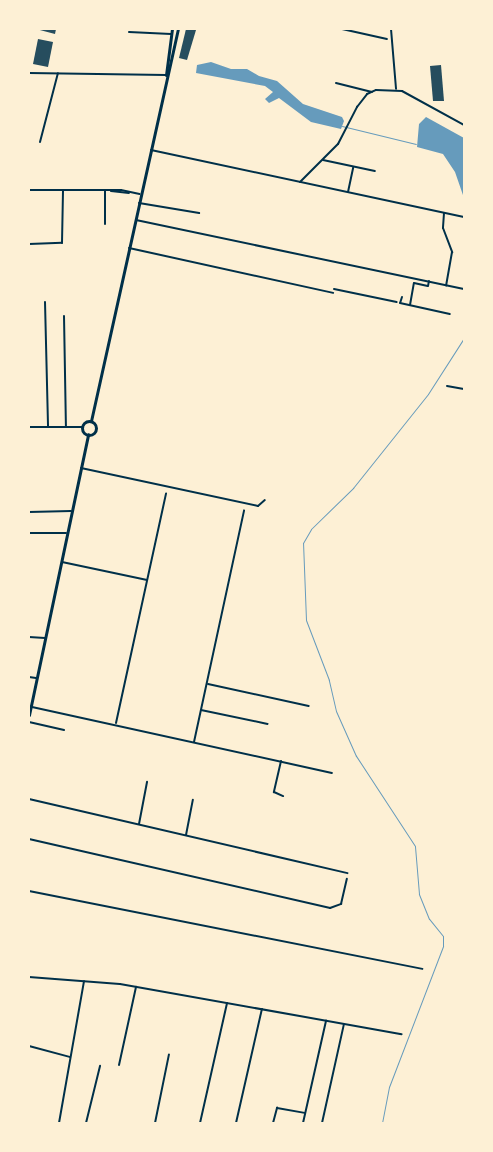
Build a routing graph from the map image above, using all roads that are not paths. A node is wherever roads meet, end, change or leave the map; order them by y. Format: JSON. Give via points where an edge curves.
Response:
{"nodes":[{"id":1,"x":172,"y":29,"type":"edge"},
{"id":2,"x":178,"y":29,"type":"edge"},
{"id":3,"x":342,"y":29,"type":"edge"},
{"id":4,"x":391,"y":29,"type":"edge"},
{"id":5,"x":129,"y":32,"type":"dead end"},
{"id":6,"x":171,"y":34,"type":"junction"},
{"id":7,"x":387,"y":39,"type":"dead end"},
{"id":8,"x":29,"y":72,"type":"edge"},
{"id":9,"x":58,"y":73,"type":"junction"},
{"id":10,"x":166,"y":75,"type":"junction"},
{"id":11,"x":336,"y":83,"type":"dead end"},
{"id":12,"x":396,"y":89,"type":"junction"},
{"id":13,"x":372,"y":92,"type":"junction"},
{"id":14,"x":464,"y":125,"type":"edge"},
{"id":15,"x":40,"y":142,"type":"dead end"},
{"id":16,"x":150,"y":150,"type":"junction"},
{"id":17,"x":323,"y":160,"type":"junction"},
{"id":18,"x":353,"y":167,"type":"junction"},
{"id":19,"x":375,"y":171,"type":"dead end"},
{"id":20,"x":300,"y":182,"type":"junction"},
{"id":21,"x":29,"y":190,"type":"edge"},
{"id":22,"x":63,"y":190,"type":"junction"},
{"id":23,"x":105,"y":191,"type":"junction"},
{"id":24,"x":348,"y":192,"type":"junction"},
{"id":25,"x":140,"y":194,"type":"junction"},
{"id":26,"x":138,"y":203,"type":"junction"},
{"id":27,"x":444,"y":213,"type":"junction"},
{"id":28,"x":199,"y":214,"type":"dead end"},
{"id":29,"x":464,"y":217,"type":"edge"},
{"id":30,"x":135,"y":220,"type":"junction"},
{"id":31,"x":104,"y":224,"type":"dead end"},
{"id":32,"x":29,"y":244,"type":"edge"},
{"id":33,"x":129,"y":248,"type":"junction"},
{"id":34,"x":429,"y":281,"type":"junction"},
{"id":35,"x":446,"y":284,"type":"junction"},
{"id":36,"x":464,"y":288,"type":"edge"},
{"id":37,"x":334,"y":289,"type":"dead end"},
{"id":38,"x":333,"y":293,"type":"dead end"},
{"id":39,"x":402,"y":297,"type":"dead end"},
{"id":40,"x":45,"y":302,"type":"dead end"},
{"id":41,"x":397,"y":302,"type":"dead end"},
{"id":42,"x":410,"y":305,"type":"junction"},
{"id":43,"x":450,"y":314,"type":"dead end"},
{"id":44,"x":64,"y":316,"type":"dead end"},
{"id":45,"x":447,"y":386,"type":"dead end"},
{"id":46,"x":464,"y":389,"type":"edge"},
{"id":47,"x":91,"y":421,"type":"junction"},
{"id":48,"x":29,"y":427,"type":"edge"},
{"id":49,"x":48,"y":427,"type":"junction"},
{"id":50,"x":66,"y":427,"type":"junction"},
{"id":51,"x":83,"y":427,"type":"junction"},
{"id":52,"x":88,"y":434,"type":"junction"},
{"id":53,"x":81,"y":468,"type":"junction"},
{"id":54,"x":166,"y":494,"type":"dead end"},
{"id":55,"x":265,"y":500,"type":"dead end"},
{"id":56,"x":244,"y":510,"type":"dead end"},
{"id":57,"x":72,"y":511,"type":"junction"},
{"id":58,"x":29,"y":512,"type":"edge"},
{"id":59,"x":29,"y":533,"type":"edge"},
{"id":60,"x":68,"y":533,"type":"junction"},
{"id":61,"x":62,"y":562,"type":"junction"},
{"id":62,"x":147,"y":580,"type":"junction"},
{"id":63,"x":29,"y":637,"type":"edge"},
{"id":64,"x":45,"y":638,"type":"junction"},
{"id":65,"x":29,"y":677,"type":"edge"},
{"id":66,"x":37,"y":678,"type":"junction"},
{"id":67,"x":207,"y":684,"type":"junction"},
{"id":68,"x":30,"y":701,"type":"edge"},
{"id":69,"x":31,"y":706,"type":"junction"},
{"id":70,"x":309,"y":706,"type":"dead end"},
{"id":71,"x":201,"y":710,"type":"junction"},
{"id":72,"x":29,"y":715,"type":"edge"},
{"id":73,"x":29,"y":722,"type":"edge"},
{"id":74,"x":116,"y":724,"type":"junction"},
{"id":75,"x":268,"y":724,"type":"dead end"},
{"id":76,"x":64,"y":730,"type":"dead end"},
{"id":77,"x":194,"y":742,"type":"junction"},
{"id":78,"x":281,"y":761,"type":"junction"},
{"id":79,"x":332,"y":773,"type":"dead end"},
{"id":80,"x":148,"y":782,"type":"dead end"},
{"id":81,"x":283,"y":796,"type":"dead end"},
{"id":82,"x":29,"y":799,"type":"edge"},
{"id":83,"x":193,"y":800,"type":"dead end"},
{"id":84,"x":139,"y":824,"type":"junction"},
{"id":85,"x":186,"y":835,"type":"junction"},
{"id":86,"x":29,"y":839,"type":"edge"},
{"id":87,"x":348,"y":873,"type":"dead end"},
{"id":88,"x":348,"y":880,"type":"dead end"},
{"id":89,"x":29,"y":891,"type":"edge"},
{"id":90,"x":422,"y":969,"type":"dead end"},
{"id":91,"x":29,"y":977,"type":"edge"},
{"id":92,"x":84,"y":981,"type":"junction"},
{"id":93,"x":137,"y":986,"type":"junction"},
{"id":94,"x":227,"y":1003,"type":"junction"},
{"id":95,"x":262,"y":1009,"type":"junction"},
{"id":96,"x":326,"y":1021,"type":"junction"},
{"id":97,"x":344,"y":1024,"type":"junction"},
{"id":98,"x":402,"y":1034,"type":"dead end"},
{"id":99,"x":29,"y":1046,"type":"edge"},
{"id":100,"x":169,"y":1054,"type":"dead end"},
{"id":101,"x":71,"y":1057,"type":"junction"},
{"id":102,"x":119,"y":1065,"type":"dead end"},
{"id":103,"x":100,"y":1066,"type":"dead end"},
{"id":104,"x":305,"y":1113,"type":"junction"},
{"id":105,"x":59,"y":1123,"type":"edge"},
{"id":106,"x":86,"y":1123,"type":"edge"},
{"id":107,"x":155,"y":1123,"type":"edge"},
{"id":108,"x":200,"y":1123,"type":"edge"},
{"id":109,"x":236,"y":1123,"type":"edge"},
{"id":110,"x":272,"y":1123,"type":"edge"},
{"id":111,"x":303,"y":1123,"type":"edge"},
{"id":112,"x":322,"y":1123,"type":"edge"}],
"edges":[{"from":1,"to":6,"type":"main road"},
{"from":2,"to":10,"type":"main road"},
{"from":3,"to":7,"type":"street"},
{"from":4,"to":12,"type":"street"},
{"from":5,"to":6,"type":"street"},
{"from":6,"to":10,"type":"main road"},
{"from":8,"to":9,"type":"street"},
{"from":9,"to":10,"type":"street"},
{"from":9,"to":15,"type":"street"},
{"from":10,"to":16,"type":"main road"},
{"from":11,"to":13,"type":"street"},
{"from":12,"to":13,"type":"street"},
{"from":12,"to":14,"type":"street"},
{"from":13,"to":17,"type":"street","via":[[357,107],[338,144]]},
{"from":16,"to":20,"type":"street"},
{"from":16,"to":25,"type":"main road"},
{"from":17,"to":18,"type":"street"},
{"from":17,"to":20,"type":"street"},
{"from":18,"to":19,"type":"street"},
{"from":18,"to":24,"type":"street"},
{"from":20,"to":24,"type":"street"},
{"from":21,"to":22,"type":"street"},
{"from":22,"to":23,"type":"street"},
{"from":22,"to":32,"type":"street","via":[[62,243]]},
{"from":23,"to":25,"type":"street"},
{"from":23,"to":31,"type":"street"},
{"from":24,"to":27,"type":"street"},
{"from":25,"to":26,"type":"main road"},
{"from":26,"to":28,"type":"street"},
{"from":26,"to":30,"type":"main road"},
{"from":27,"to":29,"type":"street"},
{"from":27,"to":35,"type":"street","via":[[443,228],[452,252]]},
{"from":30,"to":33,"type":"main road"},
{"from":30,"to":34,"type":"street"},
{"from":33,"to":38,"type":"street"},
{"from":33,"to":47,"type":"main road"},
{"from":34,"to":35,"type":"street"},
{"from":34,"to":42,"type":"street","via":[[428,286],[414,283]]},
{"from":35,"to":36,"type":"street"},
{"from":37,"to":41,"type":"street"},
{"from":39,"to":42,"type":"street","via":[[400,303]]},
{"from":40,"to":49,"type":"street"},
{"from":42,"to":43,"type":"street"},
{"from":44,"to":50,"type":"street"},
{"from":45,"to":46,"type":"street"},
{"from":47,"to":51,"type":"main road"},
{"from":47,"to":52,"type":"main road","via":[[96,429]]},
{"from":48,"to":49,"type":"street"},
{"from":49,"to":50,"type":"street"},
{"from":50,"to":51,"type":"street"},
{"from":51,"to":52,"type":"main road"},
{"from":52,"to":53,"type":"main road"},
{"from":53,"to":55,"type":"street","via":[[258,506]]},
{"from":53,"to":57,"type":"main road"},
{"from":54,"to":62,"type":"street"},
{"from":56,"to":67,"type":"street"},
{"from":57,"to":58,"type":"street"},
{"from":57,"to":60,"type":"main road"},
{"from":59,"to":60,"type":"street"},
{"from":60,"to":61,"type":"main road"},
{"from":61,"to":62,"type":"street"},
{"from":61,"to":64,"type":"main road"},
{"from":62,"to":74,"type":"street"},
{"from":63,"to":64,"type":"street"},
{"from":64,"to":66,"type":"main road"},
{"from":65,"to":66,"type":"street"},
{"from":66,"to":68,"type":"main road"},
{"from":67,"to":70,"type":"street"},
{"from":67,"to":71,"type":"street"},
{"from":68,"to":69,"type":"main road"},
{"from":69,"to":72,"type":"main road"},
{"from":69,"to":74,"type":"street"},
{"from":71,"to":75,"type":"street"},
{"from":71,"to":77,"type":"street"},
{"from":73,"to":76,"type":"street"},
{"from":74,"to":77,"type":"street"},
{"from":77,"to":78,"type":"street"},
{"from":78,"to":79,"type":"street"},
{"from":78,"to":81,"type":"street","via":[[274,792]]},
{"from":80,"to":84,"type":"street"},
{"from":82,"to":84,"type":"street"},
{"from":83,"to":85,"type":"street"},
{"from":84,"to":85,"type":"street"},
{"from":85,"to":87,"type":"street"},
{"from":86,"to":88,"type":"street","via":[[330,908],[341,904]]},
{"from":89,"to":90,"type":"street"},
{"from":91,"to":92,"type":"street"},
{"from":92,"to":93,"type":"street"},
{"from":92,"to":101,"type":"street"},
{"from":93,"to":94,"type":"street"},
{"from":93,"to":102,"type":"street"},
{"from":94,"to":95,"type":"street"},
{"from":94,"to":108,"type":"street"},
{"from":95,"to":96,"type":"street"},
{"from":95,"to":109,"type":"street"},
{"from":96,"to":97,"type":"street"},
{"from":96,"to":104,"type":"street"},
{"from":97,"to":98,"type":"street"},
{"from":97,"to":112,"type":"street"},
{"from":99,"to":101,"type":"street"},
{"from":100,"to":107,"type":"street"},
{"from":101,"to":105,"type":"street"},
{"from":103,"to":106,"type":"street"},
{"from":104,"to":110,"type":"street","via":[[277,1108]]},
{"from":104,"to":111,"type":"street"}]}
